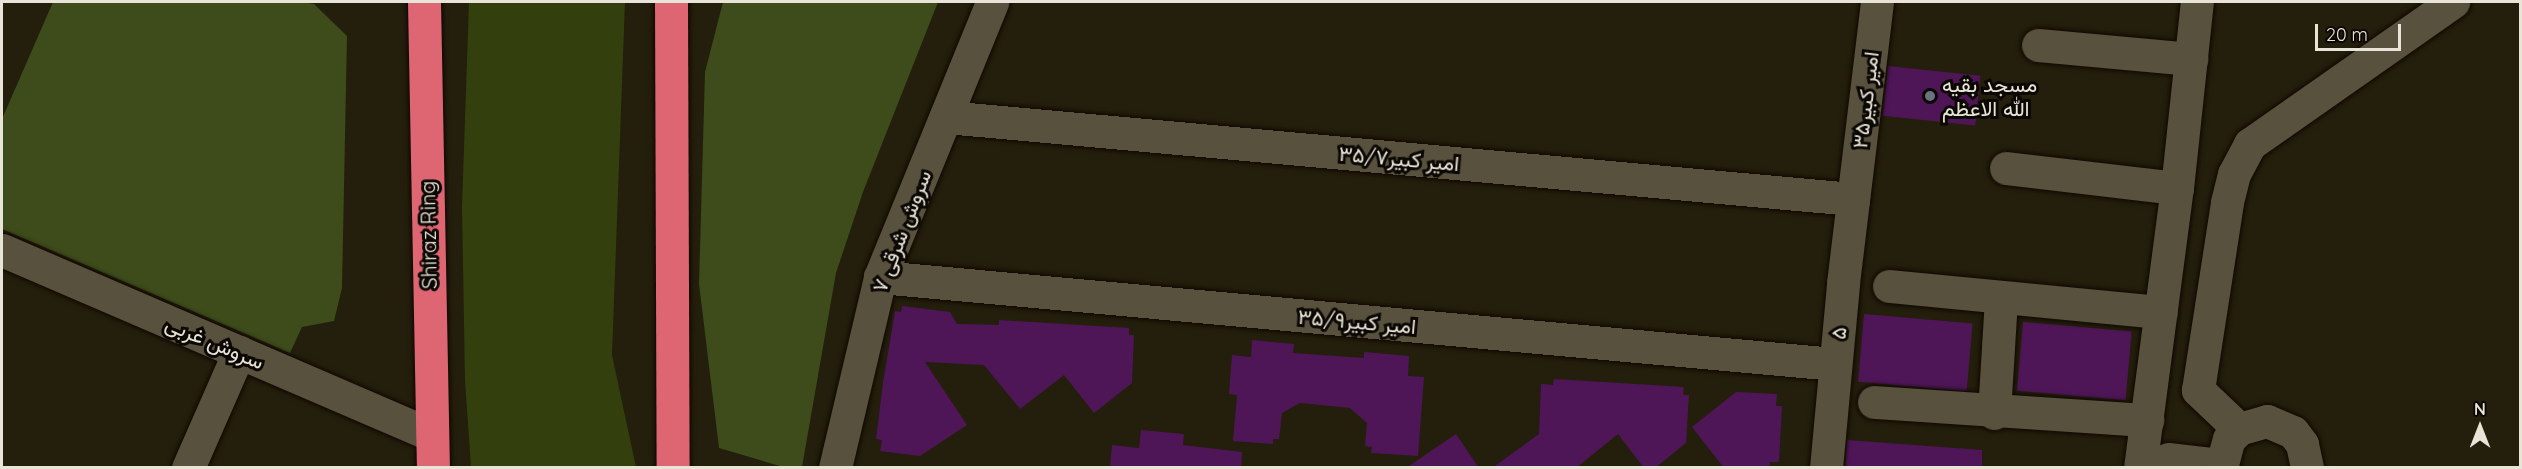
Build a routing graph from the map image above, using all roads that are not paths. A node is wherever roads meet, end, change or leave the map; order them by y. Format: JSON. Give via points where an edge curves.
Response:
{"nodes":[{"id":1,"x":424,"y":2,"type":"edge"},
{"id":2,"x":671,"y":2,"type":"edge"},
{"id":3,"x":680,"y":2,"type":"edge"},
{"id":4,"x":992,"y":2,"type":"edge"},
{"id":5,"x":1877,"y":2,"type":"edge"},
{"id":6,"x":2197,"y":2,"type":"edge"},
{"id":7,"x":2453,"y":2,"type":"edge"},
{"id":8,"x":669,"y":45,"type":"junction"},
{"id":9,"x":2038,"y":45,"type":"dead end"},
{"id":10,"x":2191,"y":59,"type":"junction"},
{"id":11,"x":946,"y":117,"type":"junction"},
{"id":12,"x":2006,"y":168,"type":"dead end"},
{"id":13,"x":2177,"y":188,"type":"junction"},
{"id":14,"x":1853,"y":198,"type":"junction"},
{"id":15,"x":2,"y":250,"type":"edge"},
{"id":16,"x":880,"y":277,"type":"junction"},
{"id":17,"x":1889,"y":286,"type":"dead end"},
{"id":18,"x":2001,"y":299,"type":"junction"},
{"id":19,"x":2161,"y":312,"type":"junction"},
{"id":20,"x":239,"y":352,"type":"junction"},
{"id":21,"x":1835,"y":364,"type":"junction"},
{"id":22,"x":1874,"y":402,"type":"dead end"},
{"id":23,"x":1994,"y":413,"type":"junction"},
{"id":24,"x":2147,"y":420,"type":"junction"},
{"id":25,"x":2239,"y":429,"type":"junction"},
{"id":26,"x":429,"y":434,"type":"junction"},
{"id":27,"x":2154,"y":463,"type":"edge"},
{"id":28,"x":2221,"y":466,"type":"edge"},
{"id":29,"x":188,"y":468,"type":"edge"},
{"id":30,"x":433,"y":468,"type":"edge"},
{"id":31,"x":673,"y":468,"type":"edge"},
{"id":32,"x":835,"y":468,"type":"edge"},
{"id":33,"x":1826,"y":468,"type":"edge"},
{"id":34,"x":2307,"y":468,"type":"edge"}],
"edges":[{"from":1,"to":26,"type":"highway","name":"Shiraz Ring"},
{"from":2,"to":8,"type":"highway"},
{"from":3,"to":8,"type":"highway"},
{"from":4,"to":11,"type":"street","name":"سروش شرقی ۷"},
{"from":5,"to":14,"type":"street","name":"امیر کبیر۳۵"},
{"from":6,"to":10,"type":"street"},
{"from":7,"to":25,"type":"street","via":[[2250,144],[2234,174],[2198,390]]},
{"from":8,"to":31,"type":"highway"},
{"from":9,"to":10,"type":"street"},
{"from":10,"to":13,"type":"street"},
{"from":11,"to":14,"type":"street","name":"امیر کبیر۳۵/۷"},
{"from":11,"to":16,"type":"street","name":"سروش شرقی ۷"},
{"from":12,"to":13,"type":"street"},
{"from":13,"to":19,"type":"street"},
{"from":14,"to":21,"type":"street","name":"۵"},
{"from":15,"to":20,"type":"street","name":"سروش غربی"},
{"from":16,"to":21,"type":"street","name":"امیر کبیر۳۵/۹"},
{"from":16,"to":32,"type":"street","name":"سروش شرقی ۷"},
{"from":17,"to":18,"type":"street"},
{"from":18,"to":19,"type":"street"},
{"from":18,"to":23,"type":"street"},
{"from":19,"to":24,"type":"street"},
{"from":20,"to":26,"type":"street","name":"سروش غربی"},
{"from":20,"to":29,"type":"street"},
{"from":21,"to":33,"type":"street","name":"۵"},
{"from":22,"to":23,"type":"street"},
{"from":23,"to":24,"type":"street"},
{"from":24,"to":27,"type":"street"},
{"from":25,"to":28,"type":"street","via":[[2222,451]]},
{"from":25,"to":34,"type":"street","via":[[2267,421],[2281,424],[2302,444]]},
{"from":26,"to":30,"type":"highway","name":"Shiraz Ring"},
{"from":27,"to":28,"type":"street"}]}
